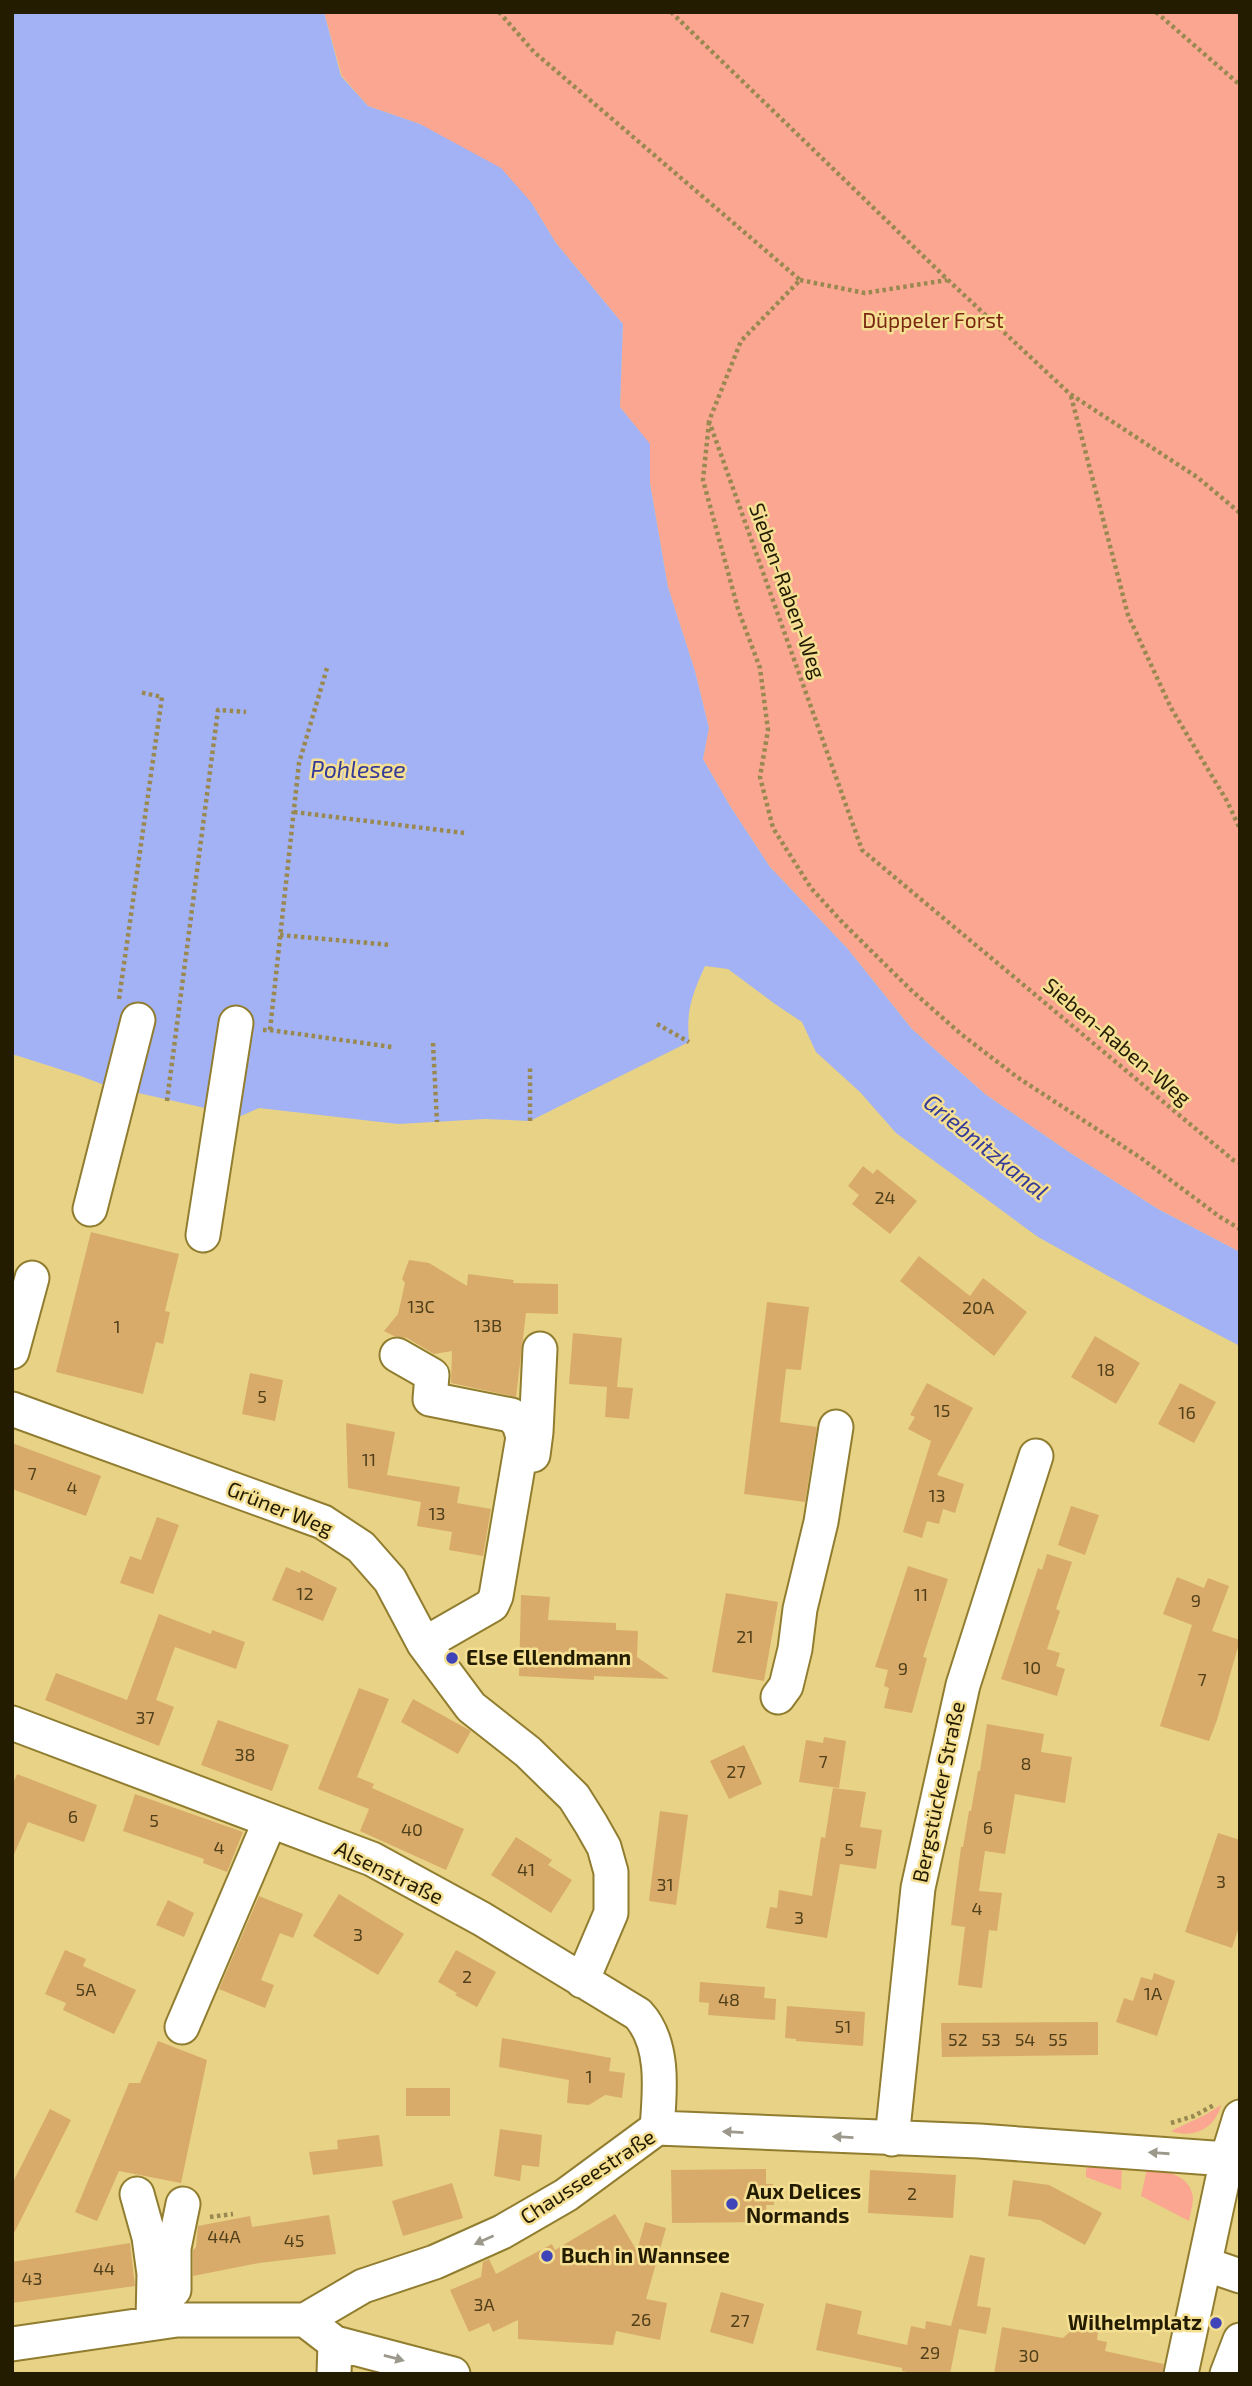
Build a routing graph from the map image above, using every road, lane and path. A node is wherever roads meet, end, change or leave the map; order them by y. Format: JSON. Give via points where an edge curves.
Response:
{"nodes":[{"id":1,"x":499,"y":12,"type":"edge"},
{"id":2,"x":671,"y":12,"type":"edge"},
{"id":3,"x":1156,"y":12,"type":"edge"},
{"id":4,"x":1240,"y":85,"type":"edge"},
{"id":5,"x":800,"y":280,"type":"junction"},
{"id":6,"x":948,"y":280,"type":"junction"},
{"id":7,"x":1070,"y":394,"type":"junction"},
{"id":8,"x":709,"y":421,"type":"junction"},
{"id":9,"x":1240,"y":513,"type":"edge"},
{"id":10,"x":327,"y":668,"type":"dead end"},
{"id":11,"x":139,"y":692,"type":"dead end"},
{"id":12,"x":246,"y":712,"type":"dead end"},
{"id":13,"x":293,"y":812,"type":"junction"},
{"id":14,"x":1240,"y":829,"type":"edge"},
{"id":15,"x":464,"y":833,"type":"dead end"},
{"id":16,"x":280,"y":935,"type":"junction"},
{"id":17,"x":391,"y":945,"type":"dead end"},
{"id":18,"x":128,"y":1013,"type":"joint"},
{"id":19,"x":657,"y":1024,"type":"dead end"},
{"id":20,"x":246,"y":1026,"type":"joint"},
{"id":21,"x":271,"y":1030,"type":"junction"},
{"id":22,"x":689,"y":1042,"type":"dead end"},
{"id":23,"x":433,"y":1043,"type":"dead end"},
{"id":24,"x":391,"y":1047,"type":"dead end"},
{"id":25,"x":530,"y":1067,"type":"dead end"},
{"id":26,"x":167,"y":1101,"type":"dead end"},
{"id":27,"x":530,"y":1121,"type":"dead end"},
{"id":28,"x":437,"y":1122,"type":"dead end"},
{"id":29,"x":1240,"y":1163,"type":"edge"},
{"id":30,"x":90,"y":1209,"type":"dead end"},
{"id":31,"x":1240,"y":1229,"type":"edge"},
{"id":32,"x":203,"y":1235,"type":"dead end"},
{"id":33,"x":32,"y":1278,"type":"dead end"},
{"id":34,"x":540,"y":1349,"type":"dead end"},
{"id":35,"x":12,"y":1352,"type":"edge"},
{"id":36,"x":397,"y":1355,"type":"dead end"},
{"id":37,"x":12,"y":1409,"type":"edge"},
{"id":38,"x":836,"y":1427,"type":"dead end"},
{"id":39,"x":1036,"y":1456,"type":"dead end"},
{"id":40,"x":429,"y":1650,"type":"junction"},
{"id":41,"x":778,"y":1697,"type":"dead end"},
{"id":42,"x":12,"y":1723,"type":"edge"},
{"id":43,"x":270,"y":1821,"type":"junction"},
{"id":44,"x":582,"y":1981,"type":"junction"},
{"id":45,"x":182,"y":2026,"type":"dead end"},
{"id":46,"x":1230,"y":2109,"type":"edge"},
{"id":47,"x":1162,"y":2126,"type":"dead end"},
{"id":48,"x":657,"y":2128,"type":"junction"},
{"id":49,"x":892,"y":2139,"type":"junction"},
{"id":50,"x":1227,"y":2159,"type":"junction"},
{"id":51,"x":137,"y":2194,"type":"dead end"},
{"id":52,"x":183,"y":2204,"type":"dead end"},
{"id":53,"x":1205,"y":2264,"type":"junction"},
{"id":54,"x":1240,"y":2276,"type":"edge"},
{"id":55,"x":305,"y":2320,"type":"junction"},
{"id":56,"x":165,"y":2321,"type":"junction"},
{"id":57,"x":1240,"y":2340,"type":"edge"},
{"id":58,"x":12,"y":2344,"type":"edge"},
{"id":59,"x":335,"y":2358,"type":"edge"},
{"id":60,"x":453,"y":2374,"type":"edge"},
{"id":61,"x":1181,"y":2374,"type":"edge"},
{"id":62,"x":1227,"y":2374,"type":"edge"}],
"edges":[{"from":1,"to":5,"type":"path","via":[[534,52]]},
{"from":2,"to":6,"type":"path"},
{"from":3,"to":4,"type":"path"},
{"from":5,"to":6,"type":"path","via":[[865,293]]},
{"from":5,"to":8,"type":"path","via":[[741,341]]},
{"from":6,"to":7,"type":"path"},
{"from":7,"to":9,"type":"path","via":[[1197,477]]},
{"from":7,"to":14,"type":"path","via":[[1128,615],[1171,708]]},
{"from":8,"to":29,"type":"path","name":"Sieben-Raben-Weg","via":[[862,850]]},
{"from":8,"to":31,"type":"path","via":[[703,480],[738,609],[760,668],[768,730],[760,777],[773,828],[811,888],[961,1034]]},
{"from":10,"to":13,"type":"path","via":[[299,763]]},
{"from":11,"to":18,"type":"path","via":[[162,697]]},
{"from":12,"to":26,"type":"path","via":[[218,709]]},
{"from":13,"to":15,"type":"path"},
{"from":13,"to":16,"type":"path"},
{"from":16,"to":17,"type":"path"},
{"from":16,"to":21,"type":"path"},
{"from":18,"to":30,"type":"street"},
{"from":19,"to":22,"type":"path"},
{"from":20,"to":21,"type":"path"},
{"from":20,"to":32,"type":"street"},
{"from":21,"to":24,"type":"path"},
{"from":23,"to":28,"type":"path"},
{"from":25,"to":27,"type":"path"},
{"from":33,"to":35,"type":"street"},
{"from":34,"to":40,"type":"street","via":[[536,1432],[511,1606],[503,1619]]},
{"from":36,"to":40,"type":"street","via":[[432,1375],[430,1399],[512,1415],[523,1437],[496,1596],[492,1605]]},
{"from":37,"to":40,"type":"street","name":"Grüner Weg","via":[[323,1522],[361,1547],[390,1580]]},
{"from":38,"to":41,"type":"street","via":[[795,1649],[786,1686]]},
{"from":39,"to":49,"type":"street","name":"Bergstücker Straße","via":[[962,1685],[918,1888]]},
{"from":40,"to":44,"type":"street","name":"Grüner Weg","via":[[471,1707],[528,1752],[574,1797],[604,1847],[611,1871],[611,1913]]},
{"from":42,"to":43,"type":"street","name":"Alsenstraße"},
{"from":43,"to":44,"type":"street","name":"Alsenstraße","via":[[372,1859]]},
{"from":43,"to":45,"type":"street"},
{"from":44,"to":48,"type":"street","name":"Alsenstraße","via":[[638,2014],[649,2027],[659,2091]]},
{"from":46,"to":47,"type":"path"},
{"from":46,"to":50,"type":"street"},
{"from":49,"to":48,"type":"street","name":"Chausseestraße","one_way":true},
{"from":48,"to":55,"type":"street","name":"Chausseestraße","one_way":true,"via":[[566,2195],[502,2232],[435,2262],[363,2286]]},
{"from":50,"to":49,"type":"street","name":"Chausseestraße","one_way":true},
{"from":50,"to":53,"type":"street"},
{"from":51,"to":56,"type":"street"},
{"from":52,"to":56,"type":"street"},
{"from":53,"to":54,"type":"street"},
{"from":53,"to":61,"type":"street"},
{"from":55,"to":56,"type":"street"},
{"from":55,"to":59,"type":"street"},
{"from":56,"to":58,"type":"street"},
{"from":57,"to":62,"type":"street"},
{"from":59,"to":60,"type":"street","one_way":true}]}
